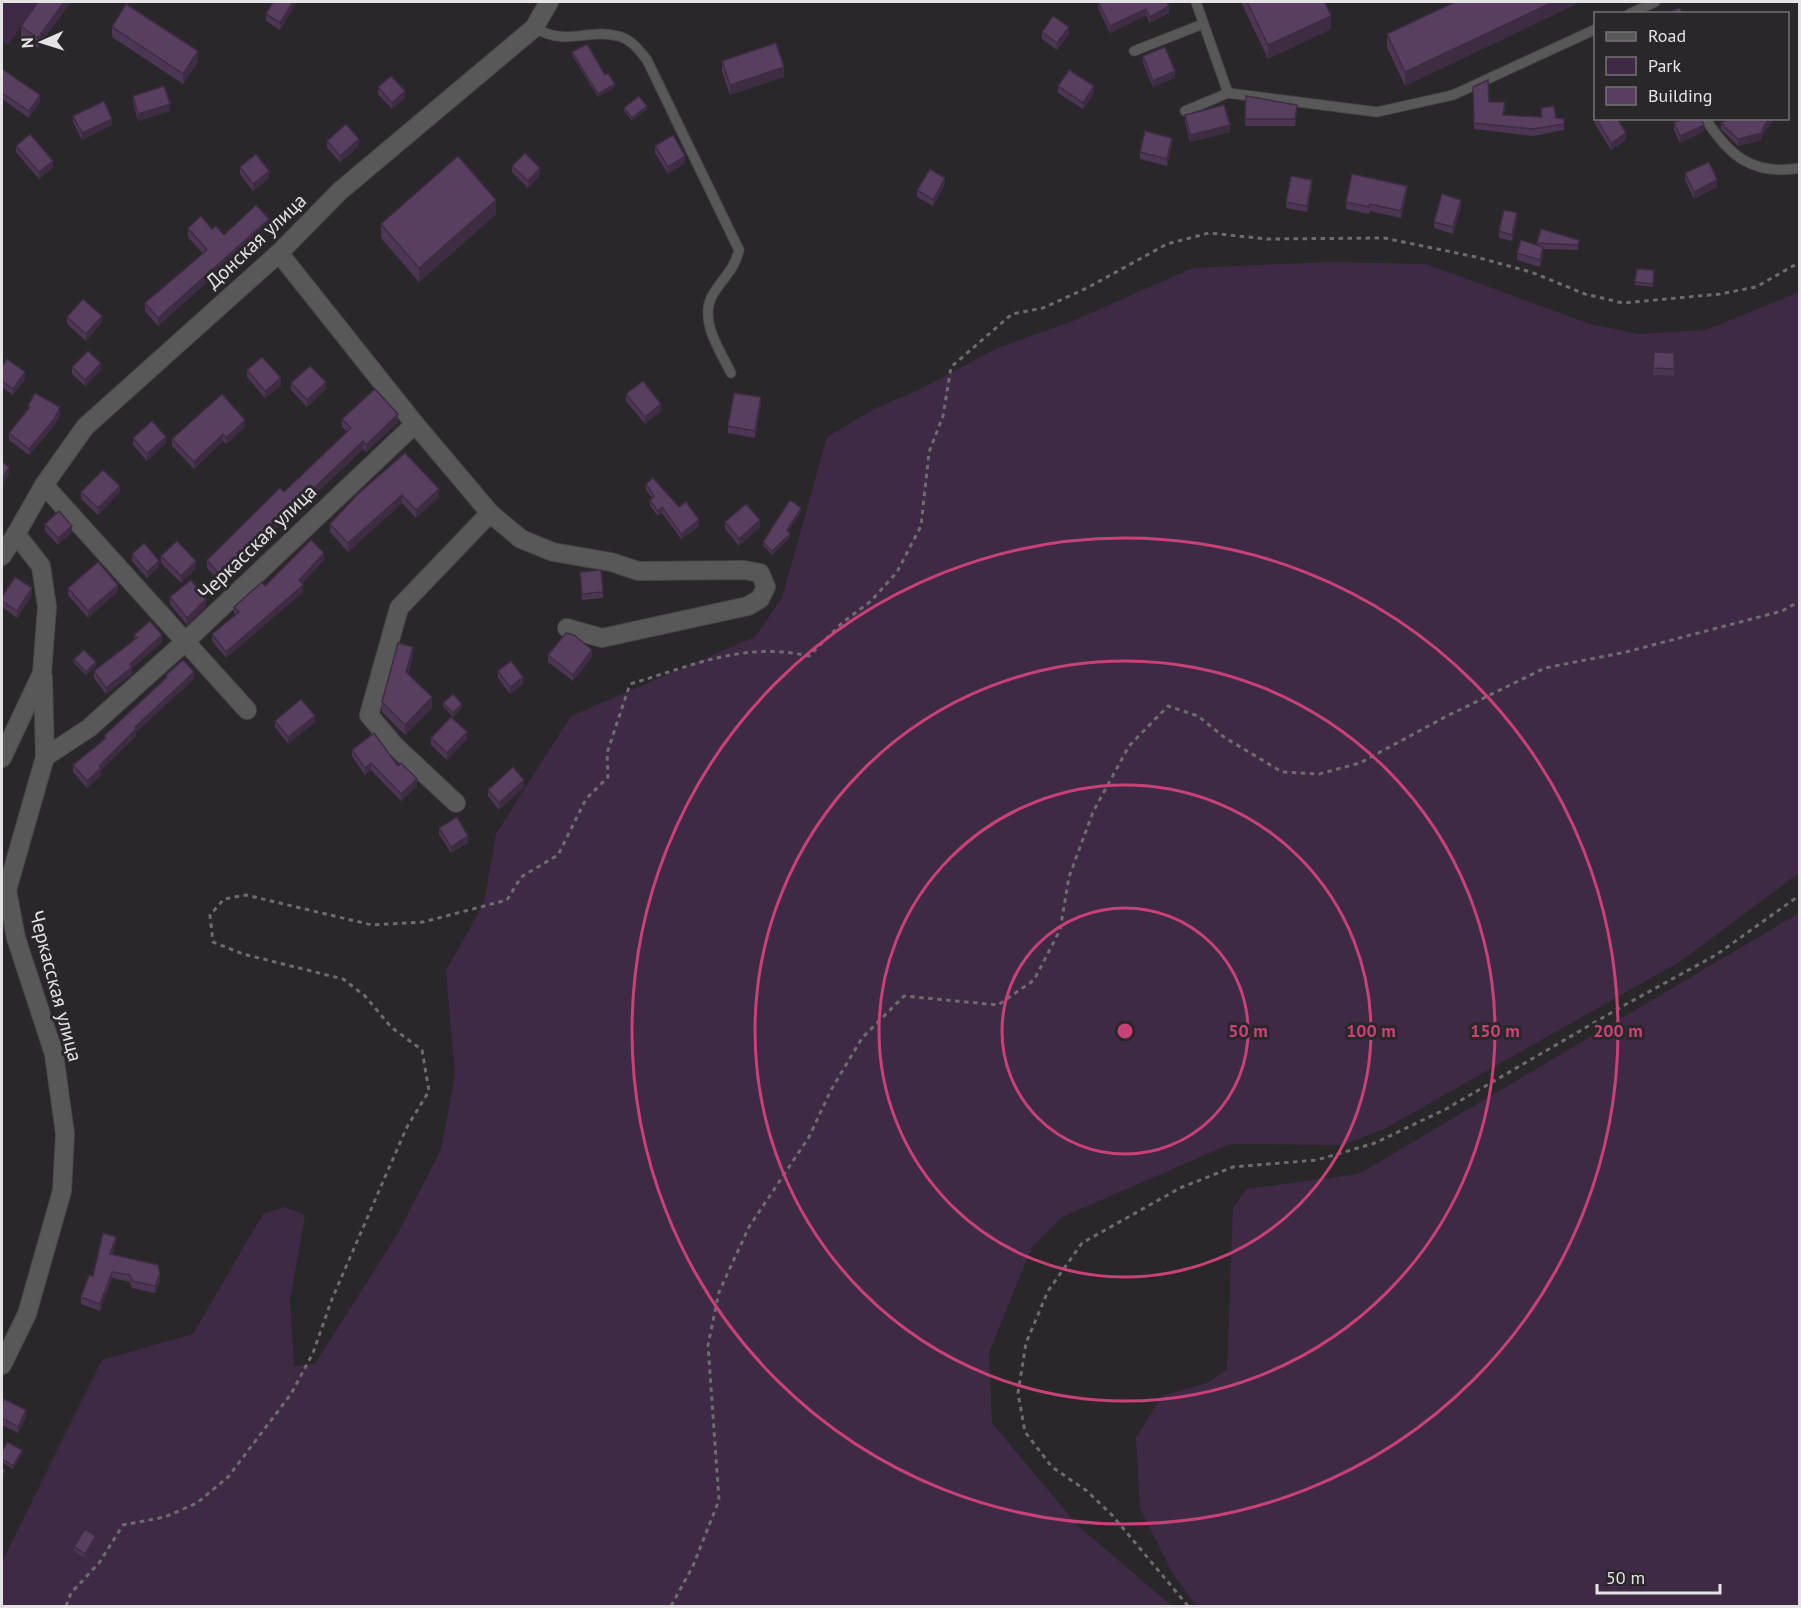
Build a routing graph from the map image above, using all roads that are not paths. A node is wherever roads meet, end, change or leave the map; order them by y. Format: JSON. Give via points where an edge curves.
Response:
{"nodes":[{"id":1,"x":549,"y":2,"type":"edge"},
{"id":2,"x":1196,"y":2,"type":"edge"},
{"id":3,"x":1652,"y":2,"type":"edge"},
{"id":4,"x":1633,"y":12,"type":"edge"},
{"id":5,"x":1203,"y":24,"type":"junction"},
{"id":6,"x":534,"y":27,"type":"junction"},
{"id":7,"x":1594,"y":30,"type":"edge"},
{"id":8,"x":1134,"y":51,"type":"dead end"},
{"id":9,"x":1228,"y":93,"type":"junction"},
{"id":10,"x":1185,"y":111,"type":"dead end"},
{"id":11,"x":1706,"y":120,"type":"edge"},
{"id":12,"x":1800,"y":168,"type":"edge"},
{"id":13,"x":279,"y":253,"type":"junction"},
{"id":14,"x":731,"y":373,"type":"dead end"},
{"id":15,"x":415,"y":424,"type":"junction"},
{"id":16,"x":44,"y":485,"type":"junction"},
{"id":17,"x":490,"y":513,"type":"junction"},
{"id":18,"x":16,"y":534,"type":"junction"},
{"id":19,"x":2,"y":556,"type":"edge"},
{"id":20,"x":567,"y":628,"type":"dead end"},
{"id":21,"x":186,"y":641,"type":"junction"},
{"id":22,"x":42,"y":673,"type":"junction"},
{"id":23,"x":247,"y":710,"type":"dead end"},
{"id":24,"x":45,"y":757,"type":"junction"},
{"id":25,"x":2,"y":758,"type":"edge"},
{"id":26,"x":456,"y":804,"type":"dead end"},
{"id":27,"x":2,"y":1365,"type":"edge"}],
"edges":[{"from":1,"to":6,"type":"street","name":"Донская улица"},
{"from":2,"to":5,"type":"lane"},
{"from":3,"to":4,"type":"lane"},
{"from":5,"to":8,"type":"lane"},
{"from":5,"to":9,"type":"lane"},
{"from":6,"to":13,"type":"street","name":"Донская улица","via":[[340,191]]},
{"from":6,"to":14,"type":"lane","via":[[550,36],[618,36],[633,43],[647,60],[740,250],[735,266],[711,298],[707,315]]},
{"from":7,"to":9,"type":"lane","via":[[1453,95],[1377,112]]},
{"from":9,"to":10,"type":"lane"},
{"from":11,"to":12,"type":"lane","via":[[1721,144],[1744,162],[1771,171]]},
{"from":13,"to":15,"type":"street"},
{"from":13,"to":16,"type":"street","name":"Донская улица","via":[[85,427]]},
{"from":15,"to":17,"type":"street"},
{"from":15,"to":21,"type":"street","name":"Черкасская улица"},
{"from":16,"to":18,"type":"street","name":"Донская улица"},
{"from":16,"to":21,"type":"street"},
{"from":17,"to":20,"type":"street","via":[[521,538],[553,552],[638,571],[744,570],[760,573],[766,587],[760,599],[748,606],[602,638]]},
{"from":17,"to":26,"type":"street","via":[[399,608],[369,715],[394,745]]},
{"from":18,"to":19,"type":"street","name":"Донская улица"},
{"from":18,"to":22,"type":"street","via":[[41,566],[47,607]]},
{"from":21,"to":23,"type":"street"},
{"from":21,"to":24,"type":"street","name":"Черкасская улица","via":[[89,728]]},
{"from":22,"to":24,"type":"street","name":"Черкасская улица"},
{"from":22,"to":25,"type":"street"},
{"from":24,"to":27,"type":"street","name":"Черкасская улица","via":[[7,890],[16,938],[54,1054],[65,1134],[62,1191],[27,1314]]}]}
